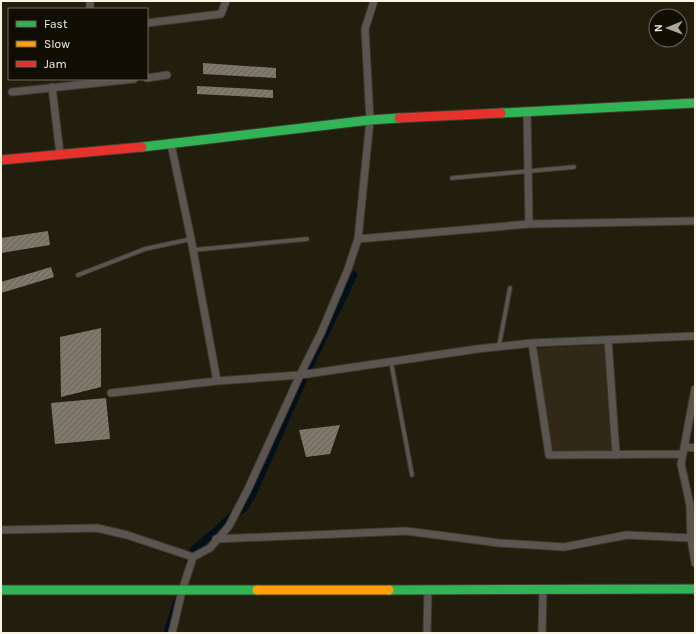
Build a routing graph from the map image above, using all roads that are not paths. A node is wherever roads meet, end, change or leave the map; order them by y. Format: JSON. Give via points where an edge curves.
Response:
{"nodes":[{"id":1,"x":226,"y":1,"type":"edge"},
{"id":2,"x":374,"y":1,"type":"edge"},
{"id":3,"x":148,"y":23,"type":"edge"},
{"id":4,"x":167,"y":76,"type":"dead end"},
{"id":5,"x":148,"y":78,"type":"edge"},
{"id":6,"x":117,"y":80,"type":"edge"},
{"id":7,"x":84,"y":82,"type":"edge"},
{"id":8,"x":52,"y":88,"type":"junction"},
{"id":9,"x":12,"y":92,"type":"dead end"},
{"id":10,"x":695,"y":103,"type":"edge"},
{"id":11,"x":528,"y":112,"type":"junction"},
{"id":12,"x":370,"y":120,"type":"junction"},
{"id":13,"x":171,"y":144,"type":"junction"},
{"id":14,"x":60,"y":154,"type":"junction"},
{"id":15,"x":1,"y":160,"type":"edge"},
{"id":16,"x":574,"y":167,"type":"dead end"},
{"id":17,"x":528,"y":172,"type":"junction"},
{"id":18,"x":452,"y":178,"type":"dead end"},
{"id":19,"x":695,"y":221,"type":"edge"},
{"id":20,"x":529,"y":224,"type":"junction"},
{"id":21,"x":307,"y":239,"type":"dead end"},
{"id":22,"x":358,"y":239,"type":"junction"},
{"id":23,"x":191,"y":240,"type":"junction"},
{"id":24,"x":193,"y":250,"type":"junction"},
{"id":25,"x":78,"y":275,"type":"dead end"},
{"id":26,"x":510,"y":288,"type":"dead end"},
{"id":27,"x":695,"y":336,"type":"edge"},
{"id":28,"x":608,"y":340,"type":"junction"},
{"id":29,"x":532,"y":343,"type":"junction"},
{"id":30,"x":499,"y":346,"type":"junction"},
{"id":31,"x":391,"y":362,"type":"junction"},
{"id":32,"x":300,"y":374,"type":"junction"},
{"id":33,"x":217,"y":381,"type":"junction"},
{"id":34,"x":695,"y":389,"type":"edge"},
{"id":35,"x":111,"y":393,"type":"dead end"},
{"id":36,"x":695,"y":448,"type":"edge"},
{"id":37,"x":683,"y":451,"type":"junction"},
{"id":38,"x":616,"y":455,"type":"junction"},
{"id":39,"x":412,"y":475,"type":"dead end"},
{"id":40,"x":1,"y":530,"type":"edge"},
{"id":41,"x":691,"y":538,"type":"junction"},
{"id":42,"x":216,"y":539,"type":"junction"},
{"id":43,"x":194,"y":557,"type":"junction"},
{"id":44,"x":695,"y":563,"type":"edge"},
{"id":45,"x":428,"y":589,"type":"junction"},
{"id":46,"x":543,"y":589,"type":"junction"},
{"id":47,"x":695,"y":589,"type":"edge"},
{"id":48,"x":1,"y":590,"type":"edge"},
{"id":49,"x":182,"y":592,"type":"junction"},
{"id":50,"x":172,"y":633,"type":"edge"},
{"id":51,"x":427,"y":633,"type":"edge"},
{"id":52,"x":542,"y":633,"type":"edge"}],
"edges":[{"from":1,"to":3,"type":"street","via":[[221,14]]},
{"from":2,"to":12,"type":"street","via":[[365,29]]},
{"from":4,"to":5,"type":"street"},
{"from":6,"to":7,"type":"street"},
{"from":7,"to":8,"type":"street"},
{"from":8,"to":9,"type":"street"},
{"from":8,"to":14,"type":"street"},
{"from":10,"to":11,"type":"street"},
{"from":11,"to":12,"type":"street"},
{"from":11,"to":17,"type":"street"},
{"from":12,"to":13,"type":"street"},
{"from":12,"to":22,"type":"street"},
{"from":13,"to":14,"type":"street"},
{"from":13,"to":23,"type":"street"},
{"from":14,"to":15,"type":"street"},
{"from":16,"to":17,"type":"lane"},
{"from":17,"to":18,"type":"lane"},
{"from":17,"to":20,"type":"street"},
{"from":19,"to":20,"type":"street"},
{"from":20,"to":22,"type":"street"},
{"from":21,"to":24,"type":"lane"},
{"from":22,"to":32,"type":"street","via":[[321,333]]},
{"from":23,"to":24,"type":"street"},
{"from":23,"to":25,"type":"lane","via":[[145,250]]},
{"from":24,"to":33,"type":"street"},
{"from":26,"to":30,"type":"lane"},
{"from":27,"to":28,"type":"street"},
{"from":28,"to":29,"type":"street"},
{"from":28,"to":38,"type":"street"},
{"from":29,"to":30,"type":"street"},
{"from":29,"to":38,"type":"street","via":[[549,455]]},
{"from":30,"to":31,"type":"street"},
{"from":31,"to":32,"type":"street"},
{"from":31,"to":39,"type":"lane"},
{"from":32,"to":33,"type":"street"},
{"from":32,"to":42,"type":"street","via":[[248,489],[228,526]]},
{"from":33,"to":35,"type":"street"},
{"from":34,"to":37,"type":"street"},
{"from":36,"to":37,"type":"street"},
{"from":37,"to":38,"type":"street"},
{"from":37,"to":41,"type":"street","via":[[681,464],[690,505]]},
{"from":40,"to":43,"type":"street","via":[[97,528]]},
{"from":41,"to":42,"type":"street","via":[[627,535],[564,547],[499,543],[406,531]]},
{"from":41,"to":44,"type":"street"},
{"from":42,"to":43,"type":"street","via":[[210,548]]},
{"from":43,"to":49,"type":"street"},
{"from":45,"to":46,"type":"street"},
{"from":45,"to":49,"type":"street"},
{"from":45,"to":51,"type":"street"},
{"from":46,"to":47,"type":"street"},
{"from":46,"to":52,"type":"street"},
{"from":48,"to":49,"type":"street"},
{"from":49,"to":50,"type":"street"}]}
